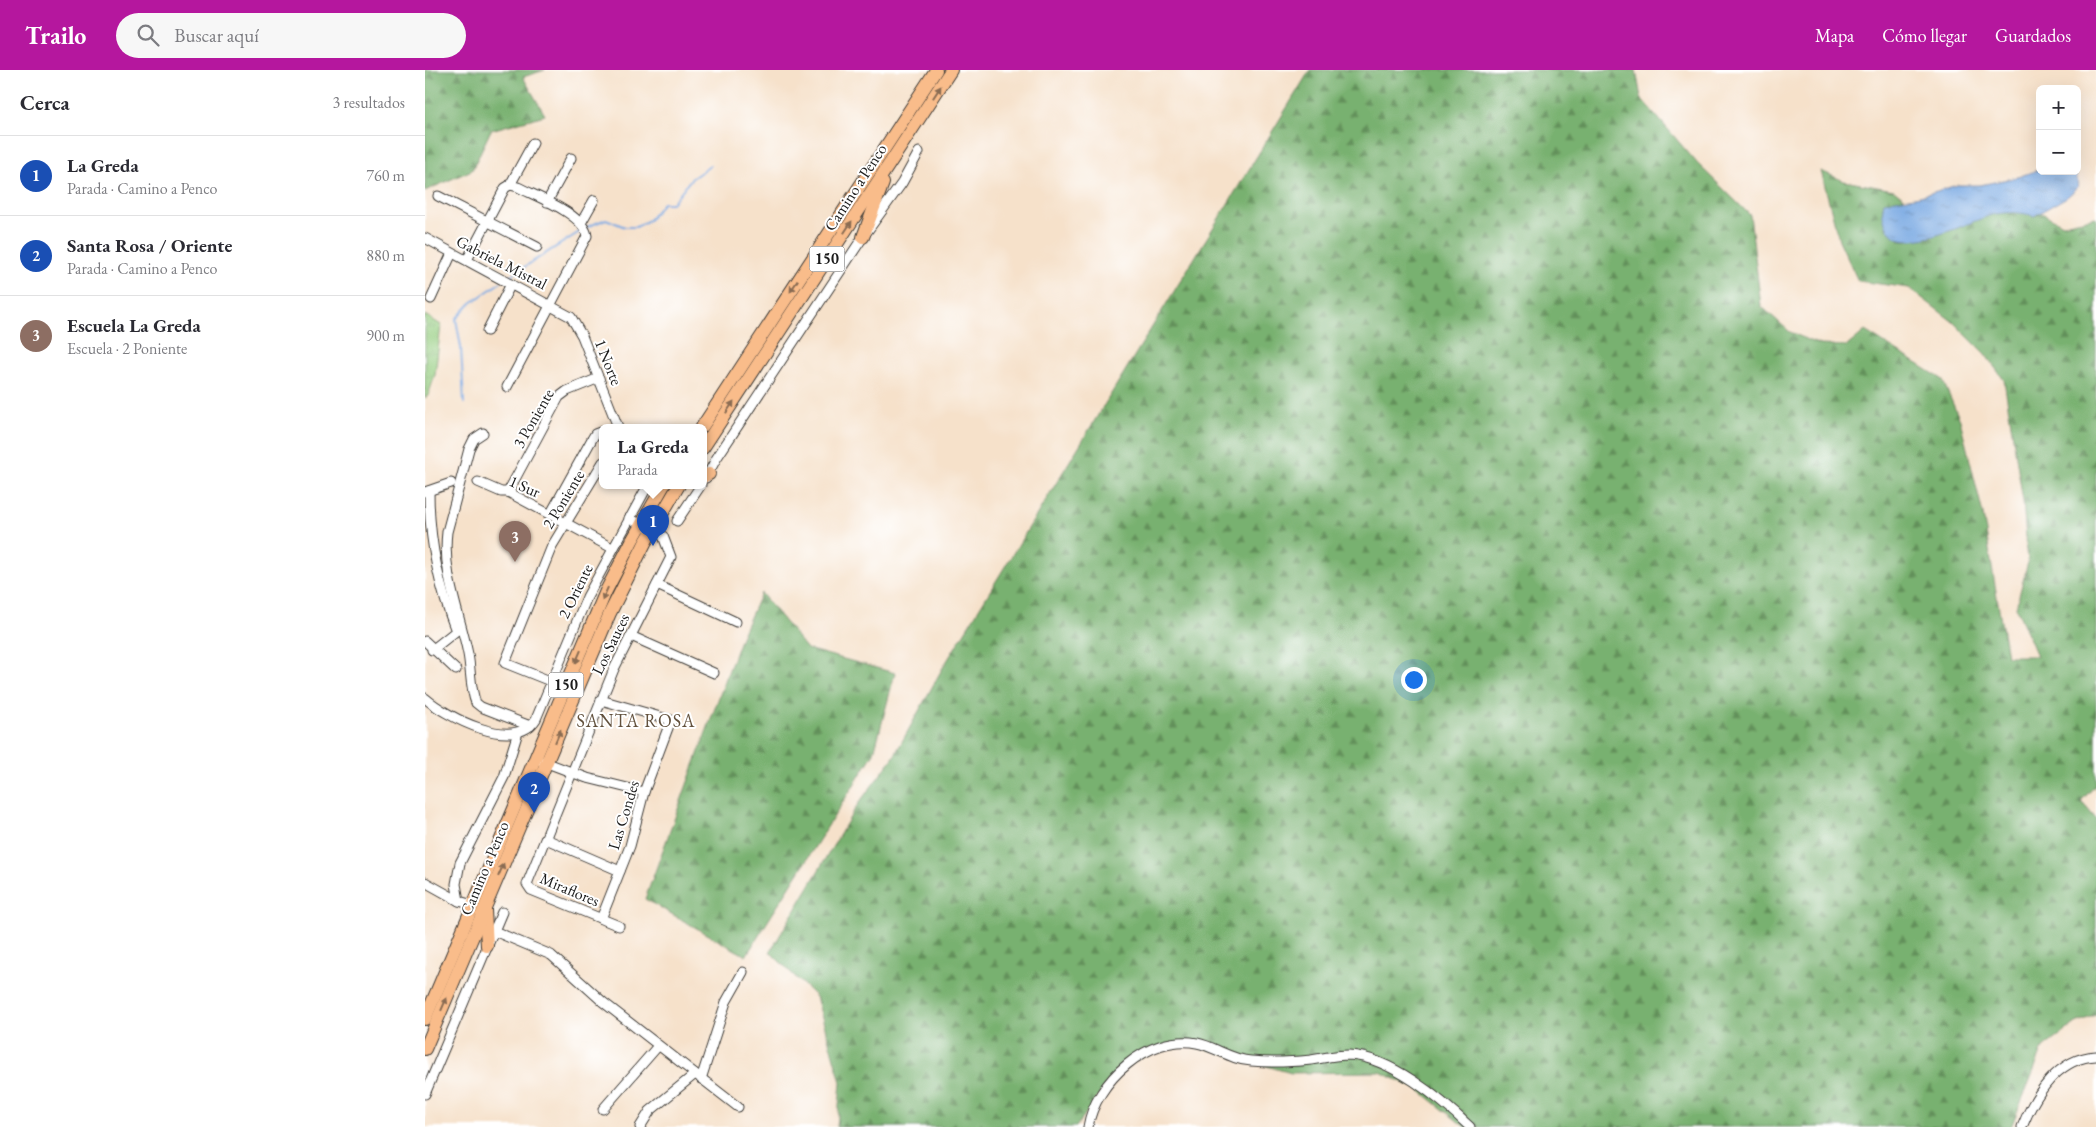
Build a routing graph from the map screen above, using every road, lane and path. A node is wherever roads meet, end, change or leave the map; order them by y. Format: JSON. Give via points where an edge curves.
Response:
{"nodes":[{"id":1,"x":936,"y":70,"type":"edge"},
{"id":2,"x":951,"y":70,"type":"edge"},
{"id":3,"x":533,"y":143,"type":"dead end"},
{"id":4,"x":919,"y":152,"type":"dead end"},
{"id":5,"x":571,"y":158,"type":"dead end"},
{"id":6,"x":890,"y":164,"type":"junction"},
{"id":7,"x":510,"y":185,"type":"junction"},
{"id":8,"x":438,"y":196,"type":"dead end"},
{"id":9,"x":594,"y":200,"type":"dead end"},
{"id":10,"x":547,"y":202,"type":"junction"},
{"id":11,"x":487,"y":221,"type":"junction"},
{"id":12,"x":583,"y":226,"type":"junction"},
{"id":13,"x":863,"y":237,"type":"junction"},
{"id":14,"x":425,"y":238,"type":"edge"},
{"id":15,"x":537,"y":248,"type":"dead end"},
{"id":16,"x":452,"y":253,"type":"junction"},
{"id":17,"x":467,"y":260,"type":"junction"},
{"id":18,"x":505,"y":281,"type":"junction"},
{"id":19,"x":431,"y":298,"type":"dead end"},
{"id":20,"x":551,"y":304,"type":"junction"},
{"id":21,"x":565,"y":312,"type":"joint"},
{"id":22,"x":487,"y":331,"type":"dead end"},
{"id":23,"x":599,"y":378,"type":"junction"},
{"id":24,"x":507,"y":387,"type":"dead end"},
{"id":25,"x":617,"y":424,"type":"edge"},
{"id":26,"x":703,"y":424,"type":"edge"},
{"id":27,"x":483,"y":433,"type":"dead end"},
{"id":28,"x":599,"y":434,"type":"edge"},
{"id":29,"x":707,"y":442,"type":"edge"},
{"id":30,"x":599,"y":469,"type":"edge"},
{"id":31,"x":707,"y":475,"type":"edge"},
{"id":32,"x":478,"y":482,"type":"dead end"},
{"id":33,"x":451,"y":483,"type":"dead end"},
{"id":34,"x":646,"y":489,"type":"edge"},
{"id":35,"x":671,"y":489,"type":"edge"},
{"id":36,"x":698,"y":489,"type":"edge"},
{"id":37,"x":427,"y":491,"type":"edge"},
{"id":38,"x":508,"y":492,"type":"junction"},
{"id":39,"x":551,"y":515,"type":"junction"},
{"id":40,"x":629,"y":518,"type":"junction"},
{"id":41,"x":677,"y":521,"type":"dead end"},
{"id":42,"x":566,"y":523,"type":"junction"},
{"id":43,"x":647,"y":527,"type":"junction"},
{"id":44,"x":612,"y":548,"type":"junction"},
{"id":45,"x":657,"y":585,"type":"junction"},
{"id":46,"x":736,"y":622,"type":"dead end"},
{"id":47,"x":631,"y":636,"type":"junction"},
{"id":48,"x":425,"y":641,"type":"edge"},
{"id":49,"x":432,"y":650,"type":"junction"},
{"id":50,"x":456,"y":670,"type":"dead end"},
{"id":51,"x":714,"y":674,"type":"dead end"},
{"id":52,"x":550,"y":681,"type":"junction"},
{"id":53,"x":425,"y":698,"type":"edge"},
{"id":54,"x":601,"y":700,"type":"junction"},
{"id":55,"x":531,"y":726,"type":"junction"},
{"id":56,"x":518,"y":732,"type":"junction"},
{"id":57,"x":541,"y":761,"type":"junction"},
{"id":58,"x":572,"y":773,"type":"junction"},
{"id":59,"x":644,"y":792,"type":"junction"},
{"id":60,"x":545,"y":839,"type":"junction"},
{"id":61,"x":620,"y":871,"type":"junction"},
{"id":62,"x":425,"y":882,"type":"edge"},
{"id":63,"x":528,"y":887,"type":"joint"},
{"id":64,"x":459,"y":901,"type":"junction"},
{"id":65,"x":479,"y":906,"type":"junction"},
{"id":66,"x":502,"y":912,"type":"dead end"},
{"id":67,"x":601,"y":919,"type":"junction"},
{"id":68,"x":619,"y":926,"type":"dead end"},
{"id":69,"x":494,"y":931,"type":"junction"},
{"id":70,"x":487,"y":946,"type":"junction"},
{"id":71,"x":743,"y":972,"type":"dead end"},
{"id":72,"x":425,"y":1019,"type":"edge"},
{"id":73,"x":658,"y":1046,"type":"junction"},
{"id":74,"x":425,"y":1049,"type":"edge"},
{"id":75,"x":2096,"y":1056,"type":"edge"},
{"id":76,"x":698,"y":1076,"type":"junction"},
{"id":77,"x":425,"y":1094,"type":"edge"},
{"id":78,"x":737,"y":1108,"type":"dead end"},
{"id":79,"x":603,"y":1109,"type":"dead end"},
{"id":80,"x":640,"y":1127,"type":"edge"},
{"id":81,"x":1088,"y":1127,"type":"edge"},
{"id":82,"x":1471,"y":1127,"type":"edge"},
{"id":83,"x":2022,"y":1127,"type":"edge"}],
"edges":[{"from":1,"to":26,"type":"highway","name":"Camino a Penco","number":"150","one_way":true},
{"from":6,"to":2,"type":"highway","name":"Camino a Penco","number":"150","one_way":true},
{"from":3,"to":7,"type":"street"},
{"from":4,"to":13,"type":"street","via":[[902,184]]},
{"from":5,"to":10,"type":"street"},
{"from":6,"to":13,"type":"highway"},
{"from":29,"to":6,"type":"highway","name":"Camino a Penco","number":"150","one_way":true},
{"from":7,"to":10,"type":"street"},
{"from":7,"to":11,"type":"street","via":[[505,188]]},
{"from":8,"to":11,"type":"street"},
{"from":9,"to":12,"type":"street"},
{"from":10,"to":12,"type":"street"},
{"from":11,"to":15,"type":"street"},
{"from":11,"to":17,"type":"street"},
{"from":12,"to":20,"type":"street","via":[[587,236]]},
{"from":13,"to":31,"type":"street"},
{"from":14,"to":16,"type":"street","name":"Gabriela Mistral"},
{"from":16,"to":17,"type":"street","name":"Gabriela Mistral"},
{"from":16,"to":19,"type":"street"},
{"from":17,"to":18,"type":"street","name":"Gabriela Mistral"},
{"from":18,"to":20,"type":"street","name":"Gabriela Mistral"},
{"from":18,"to":22,"type":"street"},
{"from":20,"to":21,"type":"street","name":"Gabriela Mistral"},
{"from":20,"to":24,"type":"street"},
{"from":21,"to":23,"type":"street","name":"1 Norte","via":[[574,320]]},
{"from":23,"to":25,"type":"street","name":"1 Norte"},
{"from":23,"to":38,"type":"street","name":"3 Poniente","via":[[561,394]]},
{"from":27,"to":55,"type":"street","via":[[469,449],[447,532],[453,594],[466,643],[476,703]]},
{"from":28,"to":39,"type":"street","name":"2 Poniente","via":[[591,439]]},
{"from":30,"to":42,"type":"street","name":"2 Poniente"},
{"from":32,"to":38,"type":"street","name":"1 Sur"},
{"from":33,"to":37,"type":"street"},
{"from":34,"to":40,"type":"street","name":"2 Oriente"},
{"from":35,"to":43,"type":"highway","name":"Camino a Penco","number":"150"},
{"from":36,"to":41,"type":"street"},
{"from":37,"to":49,"type":"street","via":[[436,568],[456,631]]},
{"from":38,"to":39,"type":"street","name":"1 Sur"},
{"from":39,"to":42,"type":"street","name":"1 Sur"},
{"from":40,"to":43,"type":"street"},
{"from":40,"to":44,"type":"street","name":"2 Oriente"},
{"from":42,"to":44,"type":"street","name":"1 Sur"},
{"from":42,"to":52,"type":"street","name":"2 Poniente","via":[[552,546],[505,663]]},
{"from":43,"to":45,"type":"street","name":"Los Sauces","via":[[665,539],[671,557]]},
{"from":43,"to":57,"type":"highway","name":"Camino a Penco","number":"150","via":[[606,591]]},
{"from":44,"to":52,"type":"street","name":"2 Oriente"},
{"from":45,"to":46,"type":"street"},
{"from":45,"to":47,"type":"street","name":"Los Sauces"},
{"from":47,"to":51,"type":"street"},
{"from":47,"to":54,"type":"street","name":"Los Sauces"},
{"from":48,"to":49,"type":"street"},
{"from":49,"to":50,"type":"street"},
{"from":52,"to":55,"type":"street","name":"2 Oriente"},
{"from":53,"to":56,"type":"street","via":[[450,716],[469,724]]},
{"from":54,"to":58,"type":"street","name":"Los Sauces"},
{"from":54,"to":59,"type":"street","name":"Las Condes","via":[[671,720]]},
{"from":55,"to":56,"type":"street"},
{"from":56,"to":64,"type":"street","via":[[504,777],[460,863],[456,884]]},
{"from":57,"to":58,"type":"street"},
{"from":57,"to":65,"type":"highway","name":"Camino a Penco","number":"150"},
{"from":58,"to":59,"type":"street"},
{"from":58,"to":60,"type":"street","name":"Los Sauces"},
{"from":59,"to":61,"type":"street","name":"Las Condes"},
{"from":60,"to":61,"type":"street"},
{"from":60,"to":63,"type":"street","name":"Los Sauces"},
{"from":61,"to":67,"type":"street","name":"Las Condes"},
{"from":62,"to":64,"type":"street"},
{"from":63,"to":67,"type":"street","name":"Miraflores"},
{"from":64,"to":65,"type":"street"},
{"from":65,"to":70,"type":"highway"},
{"from":65,"to":72,"type":"highway","name":"Camino a Penco","number":"150"},
{"from":74,"to":65,"type":"highway","name":"Camino a Penco","number":"150","one_way":true},
{"from":66,"to":69,"type":"street"},
{"from":67,"to":68,"type":"street","name":"Miraflores"},
{"from":69,"to":70,"type":"street"},
{"from":69,"to":73,"type":"street","via":[[551,955],[595,996]]},
{"from":70,"to":77,"type":"street"},
{"from":71,"to":76,"type":"street","via":[[726,1002]]},
{"from":73,"to":76,"type":"street"},
{"from":73,"to":79,"type":"street"},
{"from":75,"to":83,"type":"street","via":[[2080,1060],[2054,1075],[2032,1105]]},
{"from":76,"to":78,"type":"street"},
{"from":76,"to":80,"type":"street","via":[[650,1111]]},
{"from":81,"to":82,"type":"street","via":[[1098,1096],[1117,1072],[1149,1051],[1184,1042],[1203,1044],[1248,1061],[1286,1062],[1341,1056],[1369,1059],[1389,1067],[1428,1091]]}]}
